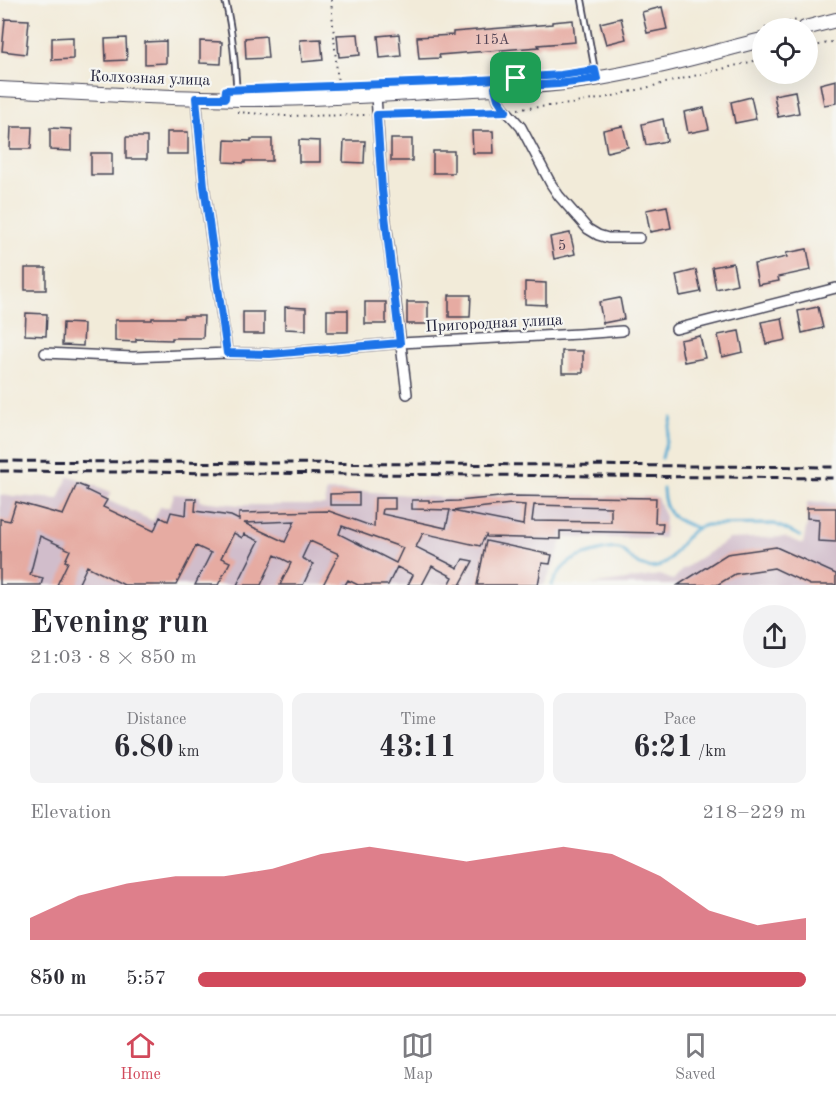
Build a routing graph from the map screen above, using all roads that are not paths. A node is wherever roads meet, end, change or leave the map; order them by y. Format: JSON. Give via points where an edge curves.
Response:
{"nodes":[{"id":1,"x":225,"y":0,"type":"edge"},
{"id":2,"x":582,"y":0,"type":"edge"},
{"id":3,"x":836,"y":21,"type":"edge"},
{"id":4,"x":818,"y":25,"type":"edge"},
{"id":5,"x":752,"y":43,"type":"edge"},
{"id":6,"x":597,"y":79,"type":"junction"},
{"id":7,"x":495,"y":88,"type":"junction"},
{"id":8,"x":0,"y":89,"type":"edge"},
{"id":9,"x":376,"y":95,"type":"junction"},
{"id":10,"x":196,"y":98,"type":"junction"},
{"id":11,"x":235,"y":105,"type":"junction"},
{"id":12,"x":639,"y":238,"type":"dead end"},
{"id":13,"x":836,"y":288,"type":"edge"},
{"id":14,"x":676,"y":329,"type":"dead end"},
{"id":15,"x":622,"y":331,"type":"dead end"},
{"id":16,"x":400,"y":343,"type":"junction"},
{"id":17,"x":227,"y":353,"type":"junction"},
{"id":18,"x":45,"y":354,"type":"dead end"},
{"id":19,"x":407,"y":394,"type":"dead end"}],
"edges":[{"from":1,"to":11,"type":"lane","via":[[234,45]]},
{"from":2,"to":6,"type":"lane"},
{"from":3,"to":4,"type":"main road"},
{"from":5,"to":6,"type":"main road","name":"Колхозная улица"},
{"from":6,"to":7,"type":"main road","name":"Колхозная улица"},
{"from":7,"to":9,"type":"main road","name":"Колхозная улица"},
{"from":7,"to":12,"type":"street","via":[[555,190],[588,229],[608,238]]},
{"from":8,"to":10,"type":"main road","name":"Колхозная улица"},
{"from":9,"to":11,"type":"main road","name":"Колхозная улица"},
{"from":9,"to":16,"type":"street","via":[[382,190]]},
{"from":10,"to":11,"type":"main road","name":"Колхозная улица"},
{"from":10,"to":17,"type":"street"},
{"from":13,"to":14,"type":"street"},
{"from":15,"to":16,"type":"street","name":"Пригородная улица"},
{"from":16,"to":17,"type":"street","name":"Пригородная улица","via":[[288,353]]},
{"from":16,"to":19,"type":"street"},
{"from":17,"to":18,"type":"street","name":"Пригородная улица","via":[[161,357]]}]}
